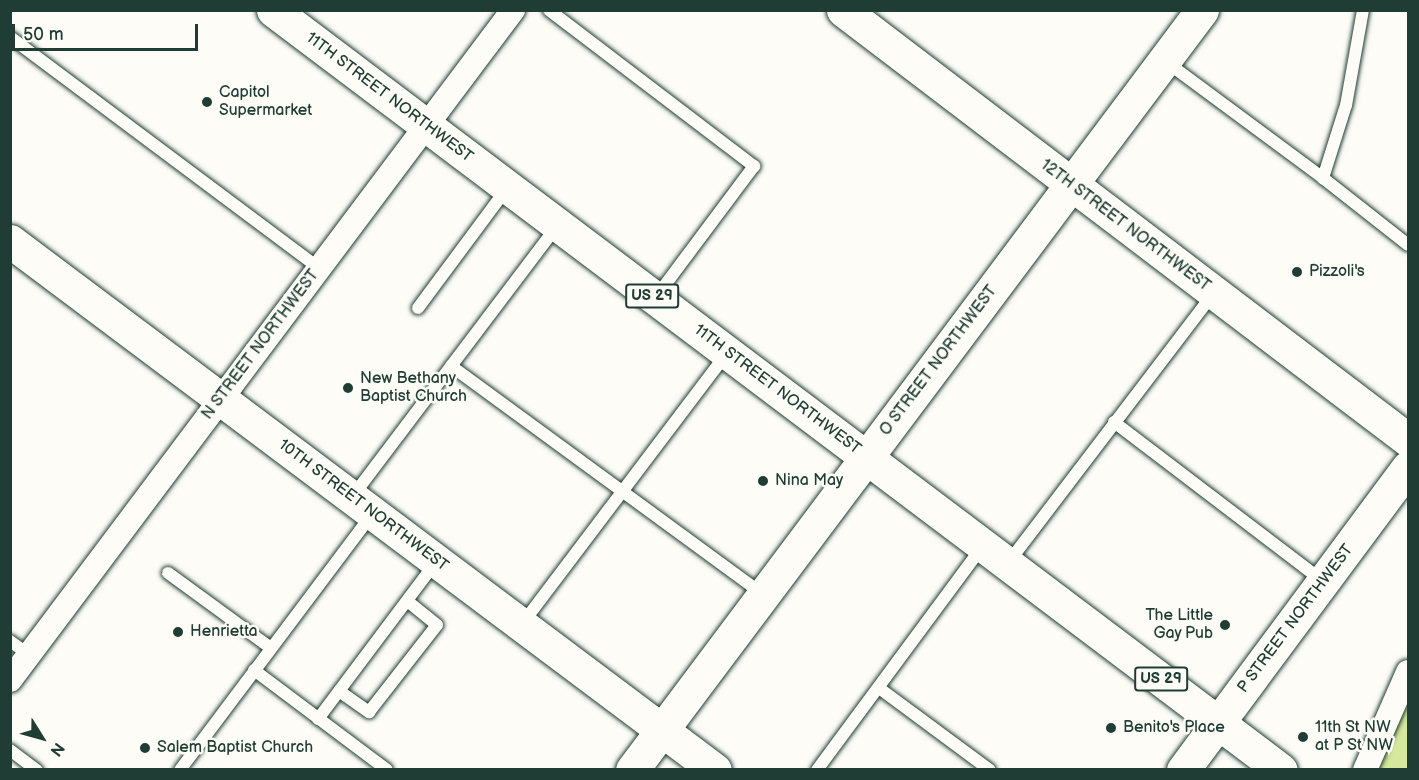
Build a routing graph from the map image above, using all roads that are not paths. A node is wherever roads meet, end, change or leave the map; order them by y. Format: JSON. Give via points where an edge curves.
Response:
{"nodes":[{"id":1,"x":273,"y":10,"type":"edge"},
{"id":2,"x":513,"y":10,"type":"edge"},
{"id":3,"x":549,"y":10,"type":"edge"},
{"id":4,"x":1202,"y":10,"type":"edge"},
{"id":5,"x":1363,"y":10,"type":"edge"},
{"id":6,"x":850,"y":13,"type":"edge"},
{"id":7,"x":10,"y":37,"type":"edge"},
{"id":8,"x":1165,"y":60,"type":"junction"},
{"id":9,"x":425,"y":126,"type":"junction"},
{"id":10,"x":1323,"y":178,"type":"junction"},
{"id":11,"x":1071,"y":184,"type":"junction"},
{"id":12,"x":508,"y":187,"type":"junction"},
{"id":13,"x":557,"y":225,"type":"junction"},
{"id":14,"x":10,"y":241,"type":"edge"},
{"id":15,"x":1408,"y":245,"type":"edge"},
{"id":16,"x":319,"y":268,"type":"junction"},
{"id":17,"x":1214,"y":292,"type":"junction"},
{"id":18,"x":655,"y":297,"type":"junction"},
{"id":19,"x":418,"y":308,"type":"dead end"},
{"id":20,"x":727,"y":353,"type":"junction"},
{"id":21,"x":451,"y":366,"type":"junction"},
{"id":22,"x":221,"y":399,"type":"junction"},
{"id":23,"x":1114,"y":422,"type":"junction"},
{"id":24,"x":1408,"y":440,"type":"edge"},
{"id":25,"x":867,"y":458,"type":"junction"},
{"id":26,"x":1408,"y":467,"type":"edge"},
{"id":27,"x":621,"y":494,"type":"junction"},
{"id":28,"x":362,"y":505,"type":"junction"},
{"id":29,"x":995,"y":555,"type":"junction"},
{"id":30,"x":436,"y":561,"type":"junction"},
{"id":31,"x":168,"y":573,"type":"dead end"},
{"id":32,"x":1324,"y":582,"type":"junction"},
{"id":33,"x":763,"y":595,"type":"junction"},
{"id":34,"x":407,"y":601,"type":"junction"},
{"id":35,"x":521,"y":625,"type":"junction"},
{"id":36,"x":20,"y":648,"type":"edge"},
{"id":37,"x":271,"y":648,"type":"junction"},
{"id":38,"x":254,"y":670,"type":"junction"},
{"id":39,"x":1408,"y":672,"type":"edge"},
{"id":40,"x":10,"y":680,"type":"edge"},
{"id":41,"x":879,"y":688,"type":"junction"},
{"id":42,"x":339,"y":691,"type":"junction"},
{"id":43,"x":318,"y":719,"type":"junction"},
{"id":44,"x":1219,"y":722,"type":"junction"},
{"id":45,"x":662,"y":729,"type":"junction"},
{"id":46,"x":10,"y":750,"type":"edge"},
{"id":47,"x":37,"y":770,"type":"edge"},
{"id":48,"x":180,"y":770,"type":"edge"},
{"id":49,"x":387,"y":770,"type":"edge"},
{"id":50,"x":632,"y":770,"type":"edge"},
{"id":51,"x":715,"y":770,"type":"edge"},
{"id":52,"x":817,"y":770,"type":"edge"},
{"id":53,"x":990,"y":770,"type":"edge"},
{"id":54,"x":1183,"y":770,"type":"edge"},
{"id":55,"x":1281,"y":770,"type":"edge"},
{"id":56,"x":1365,"y":770,"type":"edge"}],
"edges":[{"from":1,"to":9,"type":"main road","name":"11TH STREET NORTHWEST","number":"US 29"},
{"from":2,"to":9,"type":"street","name":"N STREET NORTHWEST"},
{"from":3,"to":18,"type":"lane","via":[[754,166]]},
{"from":4,"to":8,"type":"main road","name":"O STREET NORTHWEST"},
{"from":5,"to":10,"type":"lane","via":[[1346,105]]},
{"from":6,"to":11,"type":"main road","name":"12TH STREET NORTHWEST"},
{"from":7,"to":16,"type":"lane"},
{"from":8,"to":10,"type":"lane"},
{"from":8,"to":11,"type":"main road","name":"O STREET NORTHWEST"},
{"from":9,"to":12,"type":"main road","name":"11TH STREET NORTHWEST","number":"US 29"},
{"from":9,"to":16,"type":"street","name":"N STREET NORTHWEST"},
{"from":10,"to":15,"type":"lane"},
{"from":11,"to":17,"type":"main road","name":"12TH STREET NORTHWEST"},
{"from":11,"to":25,"type":"main road","name":"O STREET NORTHWEST"},
{"from":12,"to":13,"type":"main road","name":"11TH STREET NORTHWEST","number":"US 29"},
{"from":12,"to":19,"type":"lane"},
{"from":13,"to":18,"type":"main road","name":"11TH STREET NORTHWEST","number":"US 29"},
{"from":13,"to":21,"type":"lane"},
{"from":14,"to":22,"type":"main road","name":"10TH STREET NORTHWEST"},
{"from":16,"to":22,"type":"street","name":"N STREET NORTHWEST"},
{"from":17,"to":23,"type":"lane"},
{"from":17,"to":24,"type":"main road","name":"12TH STREET NORTHWEST"},
{"from":18,"to":20,"type":"main road","name":"11TH STREET NORTHWEST","number":"US 29"},
{"from":20,"to":25,"type":"main road","name":"11TH STREET NORTHWEST","number":"US 29"},
{"from":20,"to":27,"type":"lane"},
{"from":21,"to":27,"type":"lane"},
{"from":21,"to":28,"type":"lane"},
{"from":22,"to":28,"type":"main road","name":"10TH STREET NORTHWEST"},
{"from":22,"to":36,"type":"street","name":"N STREET NORTHWEST"},
{"from":23,"to":29,"type":"lane"},
{"from":23,"to":32,"type":"lane"},
{"from":25,"to":29,"type":"main road","name":"11TH STREET NORTHWEST","number":"US 29"},
{"from":25,"to":33,"type":"main road","name":"O STREET NORTHWEST"},
{"from":26,"to":32,"type":"main road","name":"P STREET NORTHWEST"},
{"from":27,"to":33,"type":"lane"},
{"from":27,"to":35,"type":"lane"},
{"from":28,"to":30,"type":"main road","name":"10TH STREET NORTHWEST"},
{"from":28,"to":37,"type":"lane"},
{"from":29,"to":41,"type":"lane"},
{"from":29,"to":44,"type":"main road","name":"11TH STREET NORTHWEST","number":"US 29"},
{"from":30,"to":34,"type":"lane"},
{"from":30,"to":35,"type":"main road","name":"10TH STREET NORTHWEST"},
{"from":31,"to":37,"type":"lane"},
{"from":32,"to":44,"type":"main road","name":"P STREET NORTHWEST"},
{"from":33,"to":45,"type":"main road","name":"O STREET NORTHWEST"},
{"from":34,"to":42,"type":"lane"},
{"from":34,"to":42,"type":"lane","via":[[437,625],[369,712]]},
{"from":35,"to":45,"type":"main road","name":"10TH STREET NORTHWEST"},
{"from":36,"to":40,"type":"street","name":"N STREET NORTHWEST"},
{"from":37,"to":38,"type":"lane"},
{"from":38,"to":43,"type":"lane"},
{"from":38,"to":48,"type":"lane"},
{"from":39,"to":56,"type":"street"},
{"from":41,"to":52,"type":"lane"},
{"from":41,"to":53,"type":"lane"},
{"from":42,"to":43,"type":"lane"},
{"from":43,"to":49,"type":"lane"},
{"from":44,"to":54,"type":"main road","name":"P STREET NORTHWEST"},
{"from":44,"to":55,"type":"main road","name":"11TH STREET NORTHWEST","number":"US 29"},
{"from":45,"to":50,"type":"main road","name":"O STREET NORTHWEST"},
{"from":45,"to":51,"type":"main road","name":"10TH STREET NORTHWEST"},
{"from":46,"to":47,"type":"lane"}]}
